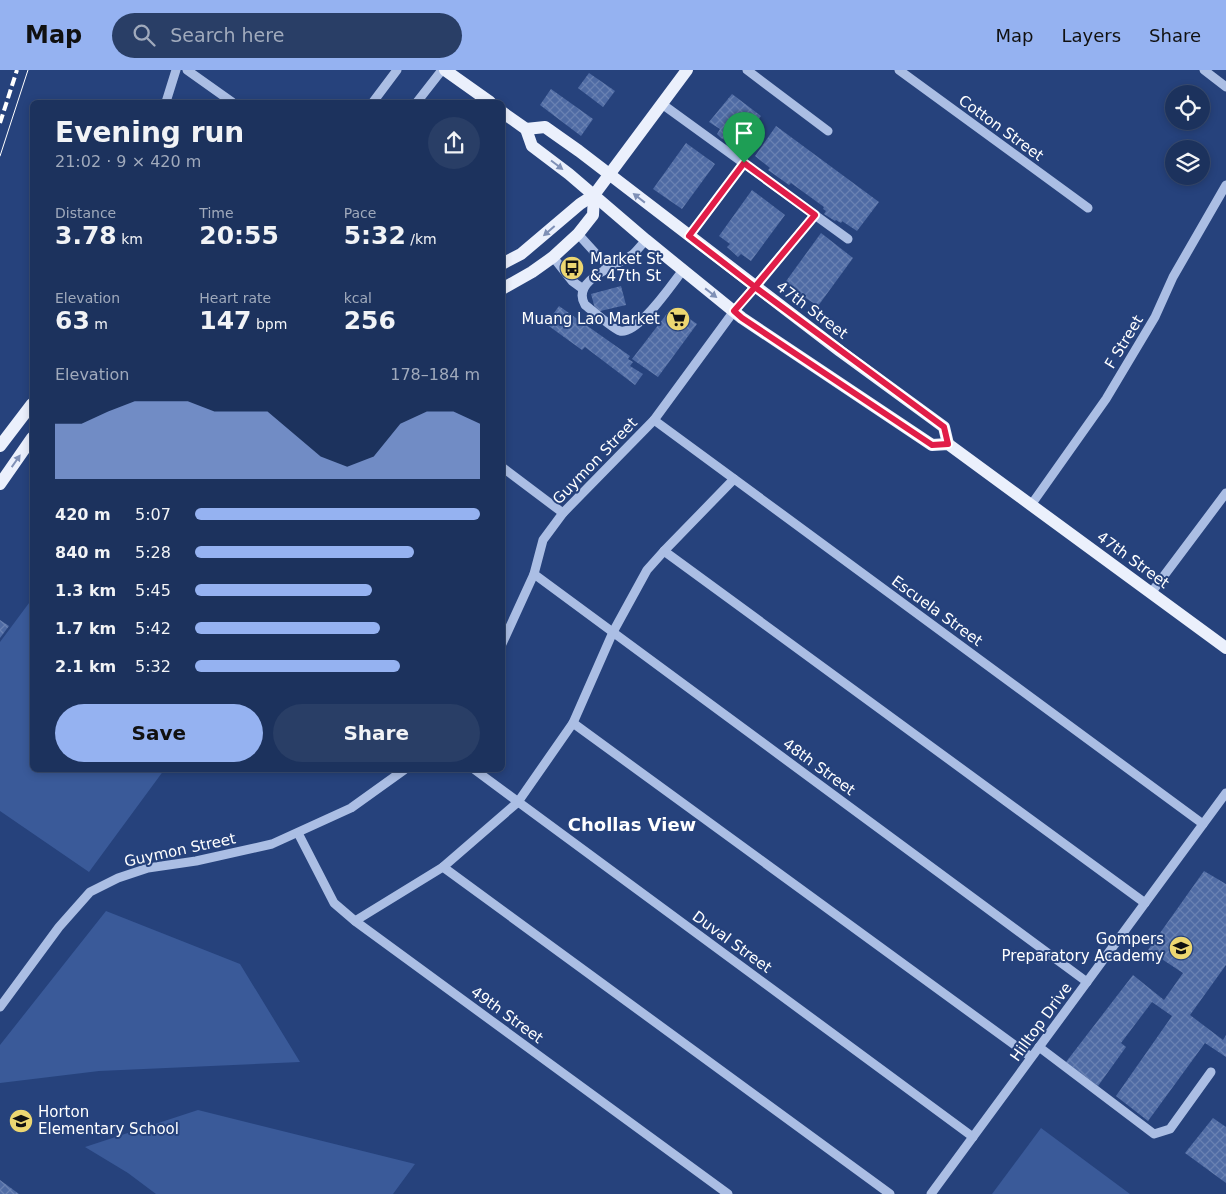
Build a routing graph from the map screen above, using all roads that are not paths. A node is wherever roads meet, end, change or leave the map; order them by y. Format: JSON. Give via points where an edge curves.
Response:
{"nodes":[{"id":1,"x":176,"y":70,"type":"edge"},
{"id":2,"x":187,"y":70,"type":"edge"},
{"id":3,"x":398,"y":70,"type":"edge"},
{"id":4,"x":444,"y":70,"type":"edge"},
{"id":5,"x":687,"y":70,"type":"edge"},
{"id":6,"x":747,"y":70,"type":"edge"},
{"id":7,"x":899,"y":70,"type":"edge"},
{"id":8,"x":1204,"y":70,"type":"edge"},
{"id":9,"x":1226,"y":87,"type":"edge"},
{"id":10,"x":167,"y":100,"type":"edge"},
{"id":11,"x":229,"y":100,"type":"edge"},
{"id":12,"x":376,"y":100,"type":"edge"},
{"id":13,"x":419,"y":100,"type":"edge"},
{"id":14,"x":487,"y":100,"type":"edge"},
{"id":15,"x":662,"y":104,"type":"junction"},
{"id":16,"x":505,"y":114,"type":"edge"},
{"id":17,"x":526,"y":129,"type":"junction"},
{"id":18,"x":828,"y":131,"type":"dead end"},
{"id":19,"x":744,"y":163,"type":"junction"},
{"id":20,"x":610,"y":175,"type":"junction"},
{"id":21,"x":1226,"y":185,"type":"edge"},
{"id":22,"x":594,"y":195,"type":"junction"},
{"id":23,"x":1088,"y":208,"type":"dead end"},
{"id":24,"x":815,"y":215,"type":"junction"},
{"id":25,"x":578,"y":234,"type":"junction"},
{"id":26,"x":689,"y":236,"type":"junction"},
{"id":27,"x":848,"y":239,"type":"dead end"},
{"id":28,"x":646,"y":240,"type":"junction"},
{"id":29,"x":553,"y":258,"type":"junction"},
{"id":30,"x":505,"y":262,"type":"edge"},
{"id":31,"x":608,"y":267,"type":"junction"},
{"id":32,"x":683,"y":270,"type":"junction"},
{"id":33,"x":505,"y":287,"type":"edge"},
{"id":34,"x":755,"y":287,"type":"junction"},
{"id":35,"x":583,"y":289,"type":"junction"},
{"id":36,"x":734,"y":311,"type":"junction"},
{"id":37,"x":30,"y":407,"type":"edge"},
{"id":38,"x":654,"y":420,"type":"junction"},
{"id":39,"x":30,"y":441,"type":"edge"},
{"id":40,"x":948,"y":444,"type":"junction"},
{"id":41,"x":0,"y":446,"type":"edge"},
{"id":42,"x":505,"y":469,"type":"edge"},
{"id":43,"x":734,"y":479,"type":"junction"},
{"id":44,"x":0,"y":484,"type":"edge"},
{"id":45,"x":1226,"y":493,"type":"edge"},
{"id":46,"x":1031,"y":505,"type":"junction"},
{"id":47,"x":563,"y":512,"type":"junction"},
{"id":48,"x":664,"y":551,"type":"junction"},
{"id":49,"x":534,"y":574,"type":"junction"},
{"id":50,"x":1151,"y":593,"type":"junction"},
{"id":51,"x":613,"y":632,"type":"junction"},
{"id":52,"x":505,"y":637,"type":"edge"},
{"id":53,"x":1226,"y":648,"type":"edge"},
{"id":54,"x":574,"y":723,"type":"junction"},
{"id":55,"x":401,"y":772,"type":"edge"},
{"id":56,"x":478,"y":772,"type":"edge"},
{"id":57,"x":1226,"y":793,"type":"edge"},
{"id":58,"x":518,"y":802,"type":"junction"},
{"id":59,"x":1203,"y":824,"type":"junction"},
{"id":60,"x":298,"y":833,"type":"junction"},
{"id":61,"x":443,"y":867,"type":"junction"},
{"id":62,"x":1144,"y":903,"type":"junction"},
{"id":63,"x":355,"y":921,"type":"junction"},
{"id":64,"x":1087,"y":982,"type":"junction"},
{"id":65,"x":0,"y":1007,"type":"edge"},
{"id":66,"x":1039,"y":1047,"type":"junction"},
{"id":67,"x":1031,"y":1058,"type":"junction"},
{"id":68,"x":1211,"y":1072,"type":"dead end"},
{"id":69,"x":973,"y":1137,"type":"junction"},
{"id":70,"x":728,"y":1194,"type":"edge"},
{"id":71,"x":890,"y":1194,"type":"edge"},
{"id":72,"x":931,"y":1194,"type":"edge"}],
"edges":[{"from":1,"to":10,"type":"street"},
{"from":2,"to":11,"type":"street"},
{"from":3,"to":12,"type":"street"},
{"from":4,"to":13,"type":"street"},
{"from":4,"to":14,"type":"main road"},
{"from":5,"to":15,"type":"main road"},
{"from":6,"to":18,"type":"street"},
{"from":7,"to":23,"type":"street","name":"Cotton Street"},
{"from":8,"to":9,"type":"street"},
{"from":15,"to":19,"type":"street"},
{"from":15,"to":20,"type":"main road"},
{"from":16,"to":17,"type":"main road","name":"47th Street"},
{"from":17,"to":20,"type":"main road","name":"47th Street","via":[[545,127]]},
{"from":17,"to":22,"type":"main road","name":"47th Street","one_way":true,"via":[[532,146]]},
{"from":19,"to":24,"type":"street"},
{"from":19,"to":26,"type":"street"},
{"from":20,"to":22,"type":"main road"},
{"from":26,"to":20,"type":"main road","name":"47th Street","one_way":true},
{"from":21,"to":46,"type":"street","name":"F Street","via":[[1173,277],[1155,317],[1106,399]]},
{"from":22,"to":25,"type":"main road","via":[[593,215]]},
{"from":22,"to":28,"type":"main road","name":"47th Street"},
{"from":22,"to":30,"type":"main road","one_way":true,"via":[[521,254]]},
{"from":24,"to":27,"type":"street"},
{"from":24,"to":34,"type":"street","name":"Guymon Street"},
{"from":25,"to":29,"type":"main road"},
{"from":25,"to":31,"type":"street"},
{"from":26,"to":34,"type":"main road","name":"47th Street"},
{"from":28,"to":31,"type":"street","via":[[631,255]]},
{"from":28,"to":32,"type":"main road","name":"47th Street"},
{"from":29,"to":33,"type":"main road"},
{"from":29,"to":35,"type":"street"},
{"from":31,"to":35,"type":"street"},
{"from":32,"to":35,"type":"street","via":[[642,321],[628,331],[619,331],[585,305]]},
{"from":32,"to":36,"type":"main road","name":"47th Street","one_way":true},
{"from":34,"to":36,"type":"street","name":"Guymon Street"},
{"from":34,"to":40,"type":"main road","name":"47th Street","via":[[944,427]]},
{"from":36,"to":38,"type":"street","name":"Guymon Street"},
{"from":36,"to":40,"type":"main road","name":"47th Street","via":[[932,445]]},
{"from":37,"to":41,"type":"main road"},
{"from":38,"to":43,"type":"street","name":"Escuela Street"},
{"from":38,"to":47,"type":"street","name":"Guymon Street"},
{"from":44,"to":39,"type":"main road","one_way":true},
{"from":40,"to":46,"type":"main road","name":"47th Street"},
{"from":42,"to":47,"type":"street"},
{"from":43,"to":48,"type":"street"},
{"from":43,"to":59,"type":"street","name":"Escuela Street"},
{"from":45,"to":50,"type":"street"},
{"from":46,"to":50,"type":"main road","name":"47th Street"},
{"from":47,"to":49,"type":"street","name":"Guymon Street","via":[[543,540]]},
{"from":48,"to":51,"type":"street","via":[[647,570]]},
{"from":48,"to":62,"type":"street"},
{"from":49,"to":51,"type":"street","name":"48th Street"},
{"from":49,"to":52,"type":"street","name":"Guymon Street"},
{"from":50,"to":53,"type":"main road","name":"47th Street"},
{"from":51,"to":54,"type":"street"},
{"from":51,"to":64,"type":"street","name":"48th Street"},
{"from":54,"to":58,"type":"street"},
{"from":54,"to":67,"type":"street"},
{"from":55,"to":60,"type":"street","name":"Guymon Street","via":[[351,808]]},
{"from":56,"to":58,"type":"street","name":"Duval Street"},
{"from":57,"to":59,"type":"street","name":"Hilltop Drive"},
{"from":58,"to":61,"type":"street"},
{"from":58,"to":69,"type":"street","name":"Duval Street"},
{"from":59,"to":62,"type":"street","name":"Hilltop Drive"},
{"from":60,"to":63,"type":"street","name":"49th Street","via":[[334,903]]},
{"from":60,"to":65,"type":"street","name":"Guymon Street","via":[[272,844],[148,868],[90,892],[59,927]]},
{"from":61,"to":63,"type":"street"},
{"from":61,"to":71,"type":"street"},
{"from":62,"to":64,"type":"street","name":"Hilltop Drive"},
{"from":63,"to":70,"type":"street","name":"49th Street"},
{"from":64,"to":66,"type":"street","name":"Hilltop Drive"},
{"from":66,"to":67,"type":"street","name":"Hilltop Drive"},
{"from":66,"to":68,"type":"street","via":[[1154,1134],[1170,1129]]},
{"from":67,"to":69,"type":"street","name":"Hilltop Drive"},
{"from":69,"to":72,"type":"street","name":"Hilltop Drive"}]}
